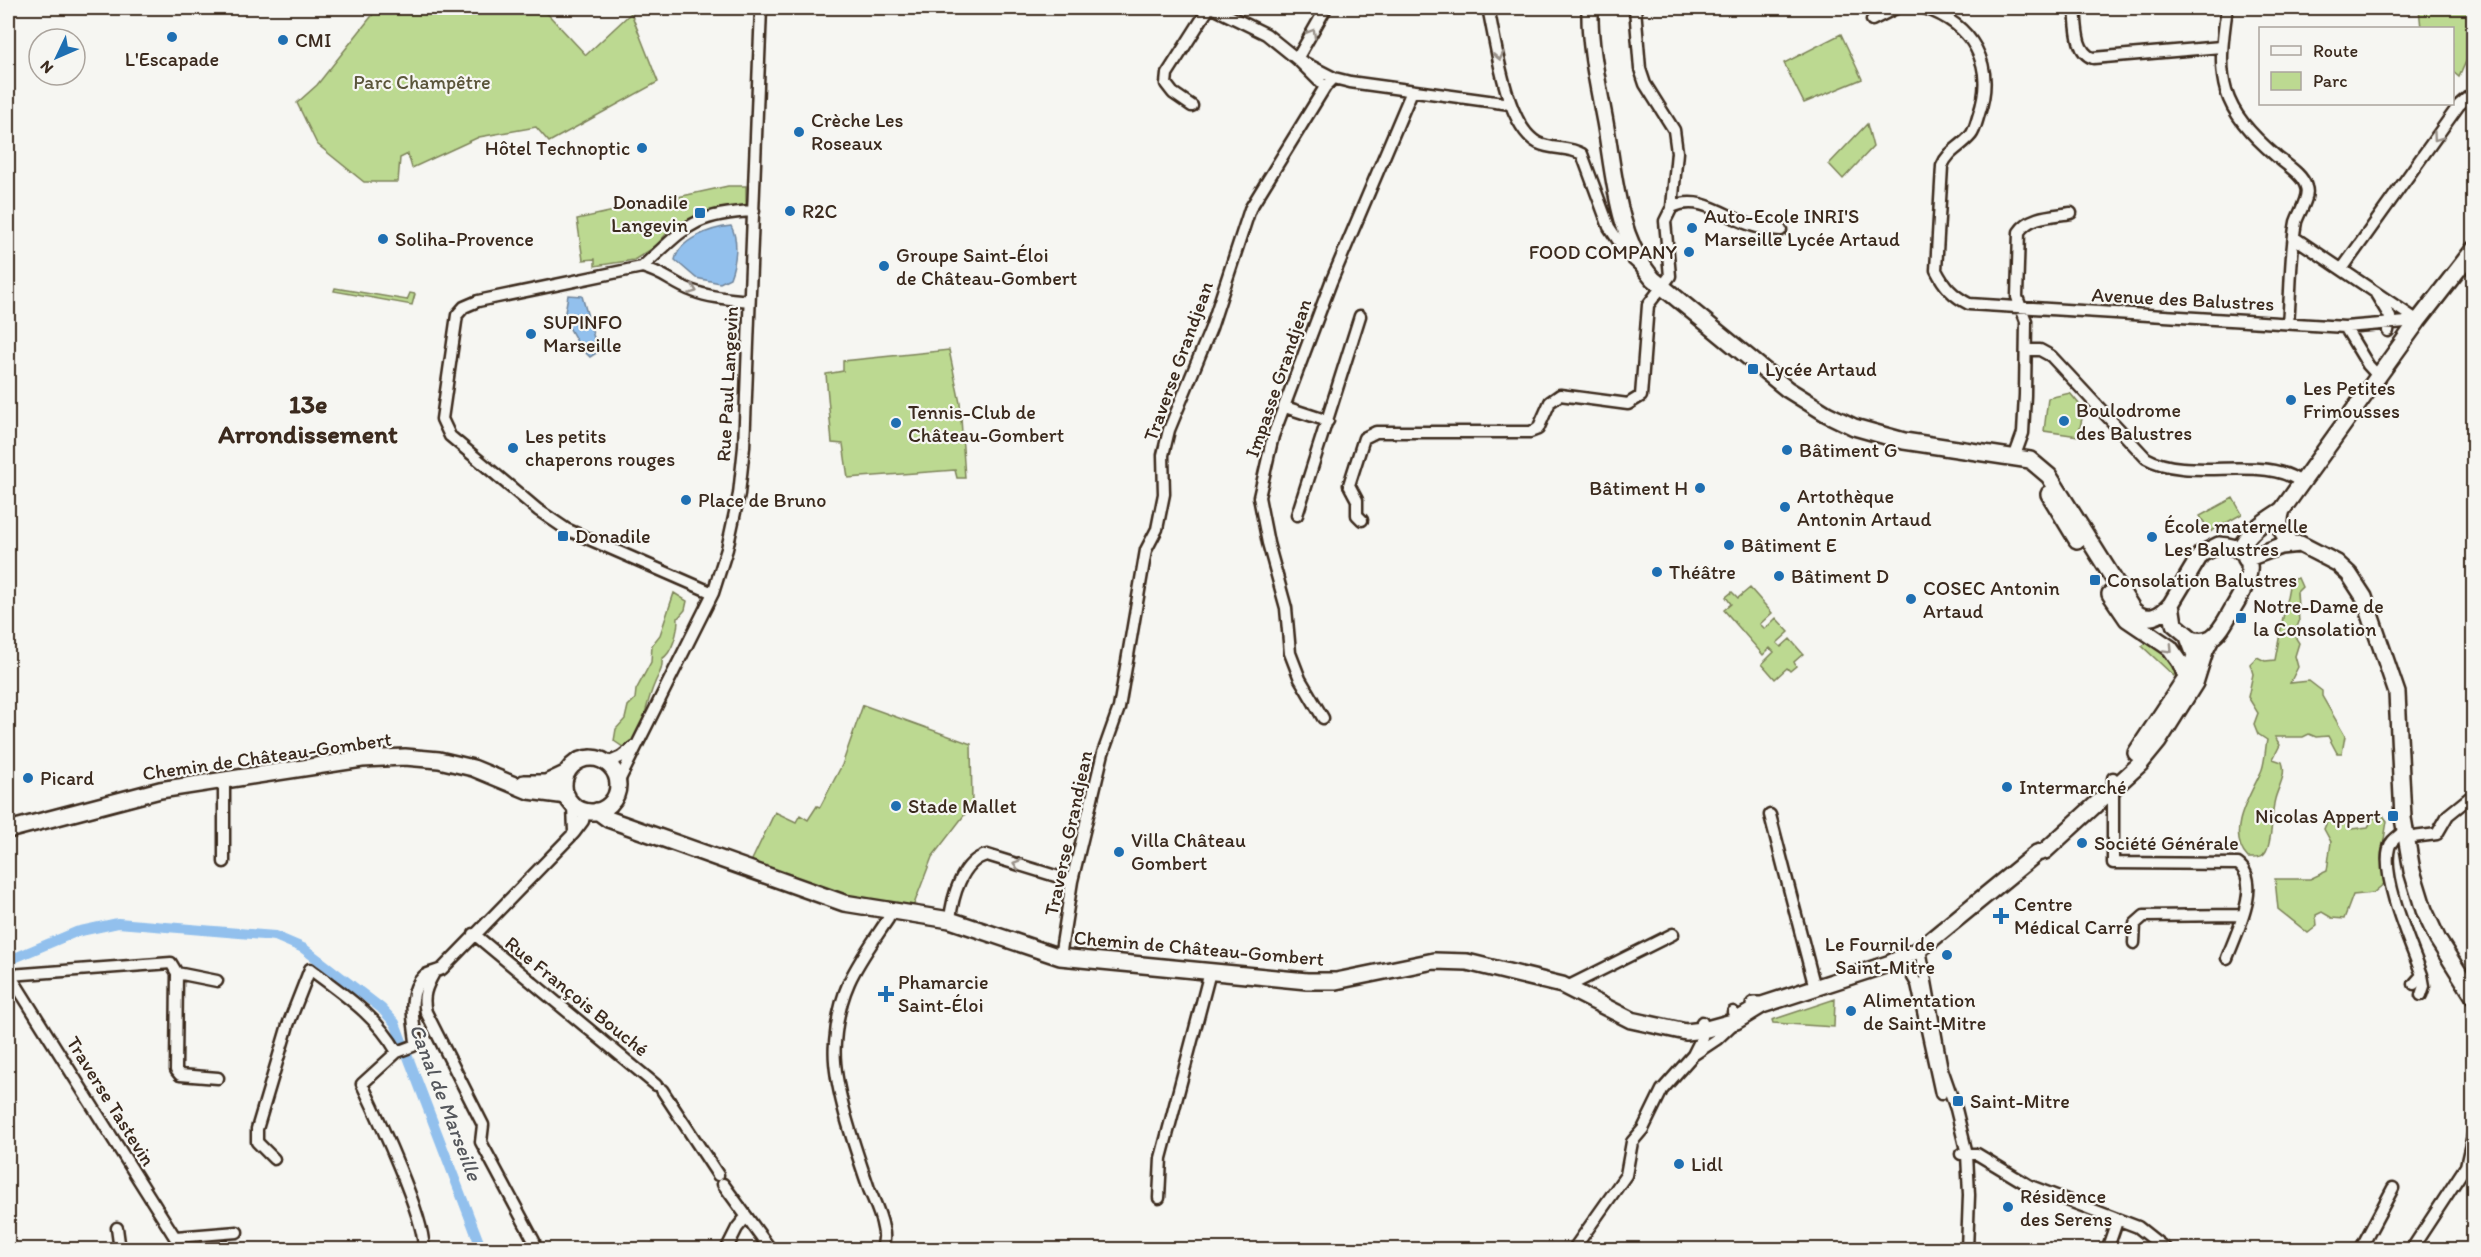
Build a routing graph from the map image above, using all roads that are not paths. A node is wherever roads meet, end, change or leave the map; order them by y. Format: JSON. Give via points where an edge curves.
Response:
{"nodes":[{"id":1,"x":761,"y":8,"type":"edge"},
{"id":2,"x":1211,"y":8,"type":"edge"},
{"id":3,"x":1326,"y":8,"type":"edge"},
{"id":4,"x":1488,"y":8,"type":"edge"},
{"id":5,"x":1590,"y":8,"type":"edge"},
{"id":6,"x":1635,"y":8,"type":"edge"},
{"id":7,"x":1896,"y":8,"type":"edge"},
{"id":8,"x":1924,"y":8,"type":"edge"},
{"id":9,"x":2075,"y":8,"type":"edge"},
{"id":10,"x":2227,"y":8,"type":"edge"},
{"id":11,"x":1872,"y":20,"type":"dead end"},
{"id":12,"x":2221,"y":47,"type":"junction"},
{"id":13,"x":1297,"y":59,"type":"junction"},
{"id":14,"x":1334,"y":78,"type":"junction"},
{"id":15,"x":1325,"y":87,"type":"junction"},
{"id":16,"x":1412,"y":91,"type":"junction"},
{"id":17,"x":2474,"y":92,"type":"edge"},
{"id":18,"x":1510,"y":104,"type":"junction"},
{"id":19,"x":1192,"y":106,"type":"dead end"},
{"id":20,"x":1672,"y":207,"type":"junction"},
{"id":21,"x":754,"y":211,"type":"junction"},
{"id":22,"x":2071,"y":213,"type":"dead end"},
{"id":23,"x":1781,"y":230,"type":"dead end"},
{"id":24,"x":2295,"y":238,"type":"junction"},
{"id":25,"x":2474,"y":249,"type":"edge"},
{"id":26,"x":642,"y":267,"type":"junction"},
{"id":27,"x":2342,"y":269,"type":"junction"},
{"id":28,"x":1646,"y":271,"type":"junction"},
{"id":29,"x":1663,"y":288,"type":"junction"},
{"id":30,"x":2376,"y":293,"type":"junction"},
{"id":31,"x":749,"y":301,"type":"junction"},
{"id":32,"x":2019,"y":307,"type":"junction"},
{"id":33,"x":1360,"y":316,"type":"dead end"},
{"id":34,"x":2418,"y":321,"type":"junction"},
{"id":35,"x":2288,"y":322,"type":"junction"},
{"id":36,"x":2345,"y":327,"type":"junction"},
{"id":37,"x":2389,"y":328,"type":"junction"},
{"id":38,"x":2402,"y":343,"type":"junction"},
{"id":39,"x":2026,"y":350,"type":"junction"},
{"id":40,"x":2378,"y":376,"type":"junction"},
{"id":41,"x":1285,"y":407,"type":"junction"},
{"id":42,"x":1328,"y":421,"type":"junction"},
{"id":43,"x":2014,"y":458,"type":"junction"},
{"id":44,"x":2302,"y":483,"type":"junction"},
{"id":45,"x":2282,"y":510,"type":"junction"},
{"id":46,"x":1297,"y":515,"type":"dead end"},
{"id":47,"x":1362,"y":520,"type":"dead end"},
{"id":48,"x":2263,"y":522,"type":"junction"},
{"id":49,"x":2291,"y":544,"type":"junction"},
{"id":50,"x":2219,"y":545,"type":"junction"},
{"id":51,"x":2274,"y":548,"type":"junction"},
{"id":52,"x":2243,"y":555,"type":"junction"},
{"id":53,"x":2249,"y":581,"type":"junction"},
{"id":54,"x":713,"y":593,"type":"junction"},
{"id":55,"x":2171,"y":604,"type":"junction"},
{"id":56,"x":2142,"y":629,"type":"junction"},
{"id":57,"x":2183,"y":633,"type":"junction"},
{"id":58,"x":2212,"y":637,"type":"junction"},
{"id":59,"x":2187,"y":678,"type":"junction"},
{"id":60,"x":1323,"y":718,"type":"dead end"},
{"id":61,"x":639,"y":741,"type":"junction"},
{"id":62,"x":607,"y":763,"type":"junction"},
{"id":63,"x":567,"y":773,"type":"junction"},
{"id":64,"x":499,"y":777,"type":"junction"},
{"id":65,"x":224,"y":779,"type":"junction"},
{"id":66,"x":618,"y":783,"type":"junction"},
{"id":67,"x":2114,"y":783,"type":"junction"},
{"id":68,"x":2474,"y":794,"type":"edge"},
{"id":69,"x":613,"y":800,"type":"junction"},
{"id":70,"x":580,"y":806,"type":"junction"},
{"id":71,"x":1770,"y":815,"type":"dead end"},
{"id":72,"x":628,"y":826,"type":"junction"},
{"id":73,"x":8,"y":830,"type":"edge"},
{"id":74,"x":2405,"y":839,"type":"junction"},
{"id":75,"x":2389,"y":860,"type":"junction"},
{"id":76,"x":224,"y":862,"type":"dead end"},
{"id":77,"x":1072,"y":881,"type":"junction"},
{"id":78,"x":890,"y":910,"type":"junction"},
{"id":79,"x":2242,"y":915,"type":"junction"},
{"id":80,"x":950,"y":920,"type":"junction"},
{"id":81,"x":474,"y":934,"type":"junction"},
{"id":82,"x":1673,"y":934,"type":"dead end"},
{"id":83,"x":2134,"y":943,"type":"dead end"},
{"id":84,"x":1920,"y":949,"type":"junction"},
{"id":85,"x":1060,"y":957,"type":"junction"},
{"id":86,"x":1901,"y":957,"type":"junction"},
{"id":87,"x":2227,"y":958,"type":"dead end"},
{"id":88,"x":1210,"y":972,"type":"junction"},
{"id":89,"x":177,"y":973,"type":"junction"},
{"id":90,"x":434,"y":973,"type":"junction"},
{"id":91,"x":9,"y":974,"type":"edge"},
{"id":92,"x":2422,"y":975,"type":"junction"},
{"id":93,"x":217,"y":981,"type":"dead end"},
{"id":94,"x":2414,"y":984,"type":"dead end"},
{"id":95,"x":1567,"y":987,"type":"junction"},
{"id":96,"x":1815,"y":988,"type":"junction"},
{"id":97,"x":2421,"y":995,"type":"dead end"},
{"id":98,"x":2474,"y":997,"type":"edge"},
{"id":99,"x":1734,"y":1016,"type":"junction"},
{"id":100,"x":1703,"y":1026,"type":"junction"},
{"id":101,"x":397,"y":1052,"type":"junction"},
{"id":102,"x":1693,"y":1055,"type":"junction"},
{"id":103,"x":218,"y":1078,"type":"dead end"},
{"id":104,"x":1945,"y":1093,"type":"junction"},
{"id":105,"x":2474,"y":1131,"type":"edge"},
{"id":106,"x":1964,"y":1154,"type":"junction"},
{"id":107,"x":274,"y":1159,"type":"dead end"},
{"id":108,"x":2393,"y":1188,"type":"dead end"},
{"id":109,"x":1159,"y":1197,"type":"dead end"},
{"id":110,"x":747,"y":1217,"type":"junction"},
{"id":111,"x":2117,"y":1221,"type":"junction"},
{"id":112,"x":117,"y":1228,"type":"dead end"},
{"id":113,"x":237,"y":1233,"type":"dead end"},
{"id":114,"x":176,"y":1237,"type":"junction"},
{"id":115,"x":534,"y":1241,"type":"dead end"},
{"id":116,"x":120,"y":1250,"type":"edge"},
{"id":117,"x":183,"y":1250,"type":"edge"},
{"id":118,"x":423,"y":1250,"type":"edge"},
{"id":119,"x":726,"y":1250,"type":"edge"},
{"id":120,"x":771,"y":1250,"type":"edge"},
{"id":121,"x":880,"y":1250,"type":"edge"},
{"id":122,"x":1573,"y":1250,"type":"edge"},
{"id":123,"x":1960,"y":1250,"type":"edge"},
{"id":124,"x":1967,"y":1250,"type":"edge"},
{"id":125,"x":2107,"y":1250,"type":"edge"},
{"id":126,"x":2167,"y":1250,"type":"edge"},
{"id":127,"x":2360,"y":1250,"type":"edge"},
{"id":128,"x":2412,"y":1250,"type":"edge"}],
"edges":[{"from":1,"to":21,"type":"street","name":"Rue Paul Langevin"},
{"from":2,"to":13,"type":"street","via":[[1266,34]]},
{"from":2,"to":19,"type":"street","via":[[1167,74],[1166,84],[1173,93]]},
{"from":13,"to":3,"type":"street","one_way":true},
{"from":4,"to":18,"type":"street","one_way":true},
{"from":5,"to":28,"type":"street","via":[[1590,40],[1618,195],[1627,232]]},
{"from":6,"to":20,"type":"street","via":[[1640,69],[1674,130],[1677,152]]},
{"from":7,"to":11,"type":"street"},
{"from":8,"to":32,"type":"street","name":"Avenue des Balustres","via":[[1964,30],[1984,66],[1983,102],[1972,134],[1942,166],[1936,270],[1943,284],[1969,304]]},
{"from":9,"to":12,"type":"street","via":[[2085,56]]},
{"from":10,"to":12,"type":"street"},
{"from":12,"to":24,"type":"street","via":[[2222,84],[2230,104],[2253,136],[2301,177],[2306,186]]},
{"from":13,"to":14,"type":"street"},
{"from":13,"to":15,"type":"street"},
{"from":14,"to":15,"type":"street","name":"Traverse Grandjean"},
{"from":14,"to":16,"type":"street"},
{"from":15,"to":77,"type":"street","name":"Traverse Grandjean","via":[[1250,209],[1211,328],[1169,430],[1163,454],[1164,494],[1157,529],[1146,550],[1119,708],[1103,753]]},
{"from":16,"to":18,"type":"street"},
{"from":16,"to":41,"type":"street","name":"Impasse Grandjean","via":[[1331,282]]},
{"from":17,"to":27,"type":"street","one_way":true,"via":[[2459,105]]},
{"from":18,"to":28,"type":"street","via":[[1522,129],[1538,143],[1582,154],[1609,227],[1628,255]]},
{"from":20,"to":23,"type":"street","via":[[1682,202],[1699,203],[1759,228]]},
{"from":20,"to":29,"type":"street","via":[[1665,221],[1670,276]]},
{"from":21,"to":26,"type":"street","via":[[717,213],[691,223]]},
{"from":21,"to":31,"type":"street","name":"Rue Paul Langevin"},
{"from":22,"to":32,"type":"street","via":[[2035,219],[2024,224],[2019,232]]},
{"from":24,"to":27,"type":"street"},
{"from":24,"to":35,"type":"street"},
{"from":25,"to":34,"type":"street"},
{"from":26,"to":31,"type":"street","one_way":true,"via":[[661,272],[692,291]]},
{"from":26,"to":54,"type":"street","via":[[464,307],[456,315],[442,419],[444,428],[528,502],[566,529]]},
{"from":27,"to":30,"type":"street"},
{"from":28,"to":29,"type":"street"},
{"from":29,"to":43,"type":"street","via":[[1787,389],[1827,414],[1882,436]]},
{"from":29,"to":47,"type":"street","via":[[1648,305],[1641,396],[1628,404],[1560,395],[1550,402],[1538,429],[1530,432],[1376,432],[1364,438],[1349,485]]},
{"from":30,"to":34,"type":"street"},
{"from":30,"to":37,"type":"street","via":[[2384,304]]},
{"from":31,"to":54,"type":"street","name":"Rue Paul Langevin","via":[[739,494]]},
{"from":32,"to":35,"type":"street","name":"Avenue des Balustres"},
{"from":32,"to":39,"type":"street","via":[[2026,321]]},
{"from":33,"to":42,"type":"street"},
{"from":34,"to":37,"type":"street","name":"Avenue des Balustres"},
{"from":34,"to":38,"type":"street"},
{"from":35,"to":36,"type":"street","name":"Avenue des Balustres"},
{"from":36,"to":37,"type":"street","name":"Avenue des Balustres"},
{"from":36,"to":40,"type":"street"},
{"from":37,"to":38,"type":"street"},
{"from":38,"to":40,"type":"street"},
{"from":39,"to":43,"type":"street","via":[[2023,433]]},
{"from":39,"to":44,"type":"street","via":[[2040,350],[2052,356],[2146,458],[2156,463],[2181,468],[2280,472]]},
{"from":40,"to":44,"type":"street"},
{"from":41,"to":42,"type":"street"},
{"from":41,"to":60,"type":"street","name":"Impasse Grandjean","via":[[1273,436],[1259,497],[1286,608],[1290,653]]},
{"from":42,"to":46,"type":"street"},
{"from":43,"to":55,"type":"street","via":[[2030,460],[2049,476],[2133,610],[2141,616],[2153,617]]},
{"from":43,"to":56,"type":"street","via":[[2042,483],[2121,611]]},
{"from":44,"to":45,"type":"street"},
{"from":45,"to":48,"type":"street"},
{"from":45,"to":49,"type":"street","via":[[2280,530]]},
{"from":48,"to":50,"type":"street","via":[[2254,523]]},
{"from":48,"to":52,"type":"street","via":[[2248,535]]},
{"from":49,"to":51,"type":"street"},
{"from":49,"to":74,"type":"street","via":[[2313,549],[2337,563],[2364,597],[2397,693]]},
{"from":50,"to":52,"type":"street"},
{"from":50,"to":55,"type":"street","via":[[2201,554]]},
{"from":51,"to":52,"type":"street"},
{"from":51,"to":53,"type":"street"},
{"from":52,"to":53,"type":"street"},
{"from":53,"to":58,"type":"street"},
{"from":54,"to":61,"type":"street","name":"Rue Paul Langevin"},
{"from":55,"to":57,"type":"street","via":[[2172,620]]},
{"from":56,"to":57,"type":"street","via":[[2160,625]]},
{"from":56,"to":59,"type":"street","one_way":true,"via":[[2170,648]]},
{"from":57,"to":58,"type":"street","via":[[2197,641]]},
{"from":57,"to":59,"type":"street","name":"Chemin de Château-Gombert","via":[[2195,655]]},
{"from":58,"to":67,"type":"street","name":"Chemin de Château-Gombert","via":[[2196,683],[2158,742],[2140,764]]},
{"from":59,"to":67,"type":"street","name":"Chemin de Château-Gombert"},
{"from":61,"to":62,"type":"street","name":"Rue Paul Langevin"},
{"from":61,"to":66,"type":"street","name":"Rue Paul Langevin"},
{"from":62,"to":63,"type":"street","via":[[585,759]]},
{"from":62,"to":66,"type":"street"},
{"from":63,"to":64,"type":"street","name":"Chemin de Château-Gombert","via":[[546,783]]},
{"from":63,"to":70,"type":"street","via":[[564,784]]},
{"from":64,"to":65,"type":"street","name":"Chemin de Château-Gombert","via":[[473,768],[405,757],[362,759]]},
{"from":64,"to":70,"type":"street","name":"Chemin de Château-Gombert","via":[[529,791]]},
{"from":65,"to":73,"type":"street","name":"Chemin de Château-Gombert","via":[[160,790]]},
{"from":65,"to":76,"type":"street"},
{"from":66,"to":69,"type":"street"},
{"from":67,"to":79,"type":"street","via":[[2113,863],[2238,864],[2249,879]]},
{"from":67,"to":84,"type":"street","name":"Chemin de Château-Gombert","via":[[2045,851],[2037,853]]},
{"from":68,"to":74,"type":"street","via":[[2448,815],[2437,834]]},
{"from":69,"to":70,"type":"street"},
{"from":69,"to":72,"type":"street"},
{"from":70,"to":72,"type":"street","name":"Chemin de Château-Gombert"},
{"from":70,"to":81,"type":"street","via":[[574,833]]},
{"from":71,"to":96,"type":"street"},
{"from":72,"to":78,"type":"street","name":"Chemin de Château-Gombert","via":[[844,903]]},
{"from":74,"to":75,"type":"street"},
{"from":74,"to":75,"type":"street","via":[[2390,844]]},
{"from":74,"to":98,"type":"street","via":[[2424,910],[2447,957]]},
{"from":75,"to":92,"type":"street","via":[[2390,882]]},
{"from":77,"to":80,"type":"street","one_way":true,"via":[[987,855],[979,856],[959,885]]},
{"from":77,"to":85,"type":"street","name":"Traverse Grandjean"},
{"from":78,"to":80,"type":"street","name":"Chemin de Château-Gombert"},
{"from":78,"to":121,"type":"street","via":[[888,919],[852,971],[843,995],[835,1042],[840,1089],[883,1226],[884,1243]]},
{"from":79,"to":83,"type":"street","via":[[2144,916],[2135,924]]},
{"from":79,"to":87,"type":"street"},
{"from":80,"to":85,"type":"street","name":"Chemin de Château-Gombert"},
{"from":81,"to":90,"type":"street"},
{"from":81,"to":110,"type":"street","name":"Rue François Bouché","via":[[659,1087]]},
{"from":82,"to":95,"type":"street"},
{"from":84,"to":86,"type":"street","name":"Chemin de Château-Gombert"},
{"from":84,"to":104,"type":"street"},
{"from":85,"to":88,"type":"street","name":"Chemin de Château-Gombert"},
{"from":86,"to":96,"type":"street","name":"Chemin de Château-Gombert"},
{"from":86,"to":104,"type":"street","via":[[1917,984]]},
{"from":88,"to":95,"type":"street","name":"Chemin de Château-Gombert","via":[[1336,981],[1434,961],[1494,967]]},
{"from":88,"to":109,"type":"street","via":[[1161,1158]]},
{"from":89,"to":91,"type":"street","via":[[171,963]]},
{"from":89,"to":93,"type":"street"},
{"from":89,"to":103,"type":"street","via":[[176,1070],[180,1075]]},
{"from":90,"to":101,"type":"street","via":[[427,974],[413,993],[416,1042]]},
{"from":90,"to":115,"type":"street","via":[[426,987],[426,1012],[483,1125],[481,1142]]},
{"from":91,"to":114,"type":"street","name":"Traverse Tastevin"},
{"from":92,"to":94,"type":"street"},
{"from":92,"to":97,"type":"street"},
{"from":95,"to":100,"type":"street","name":"Chemin de Château-Gombert","via":[[1631,1020],[1686,1032]]},
{"from":96,"to":99,"type":"street","name":"Chemin de Château-Gombert"},
{"from":99,"to":100,"type":"street","name":"Chemin de Château-Gombert"},
{"from":99,"to":102,"type":"street","via":[[1717,1039]]},
{"from":100,"to":102,"type":"street"},
{"from":101,"to":107,"type":"street","via":[[372,1016],[310,969],[288,1025],[257,1128],[257,1142]]},
{"from":101,"to":118,"type":"street","via":[[362,1084],[399,1165],[423,1237]]},
{"from":102,"to":122,"type":"street","via":[[1662,1090],[1643,1129],[1632,1142],[1626,1175]]},
{"from":104,"to":106,"type":"street","via":[[1956,1109]]},
{"from":105,"to":128,"type":"street","via":[[2466,1166]]},
{"from":106,"to":111,"type":"street","via":[[1977,1154],[2030,1186]]},
{"from":106,"to":123,"type":"street"},
{"from":106,"to":124,"type":"street","via":[[1969,1195]]},
{"from":108,"to":127,"type":"street"},
{"from":110,"to":119,"type":"street"},
{"from":110,"to":120,"type":"street","name":"Rue François Bouché"},
{"from":111,"to":125,"type":"street"},
{"from":111,"to":126,"type":"street","via":[[2138,1227]]},
{"from":112,"to":116,"type":"street"},
{"from":113,"to":114,"type":"street"},
{"from":114,"to":117,"type":"street","name":"Traverse Tastevin"}]}
